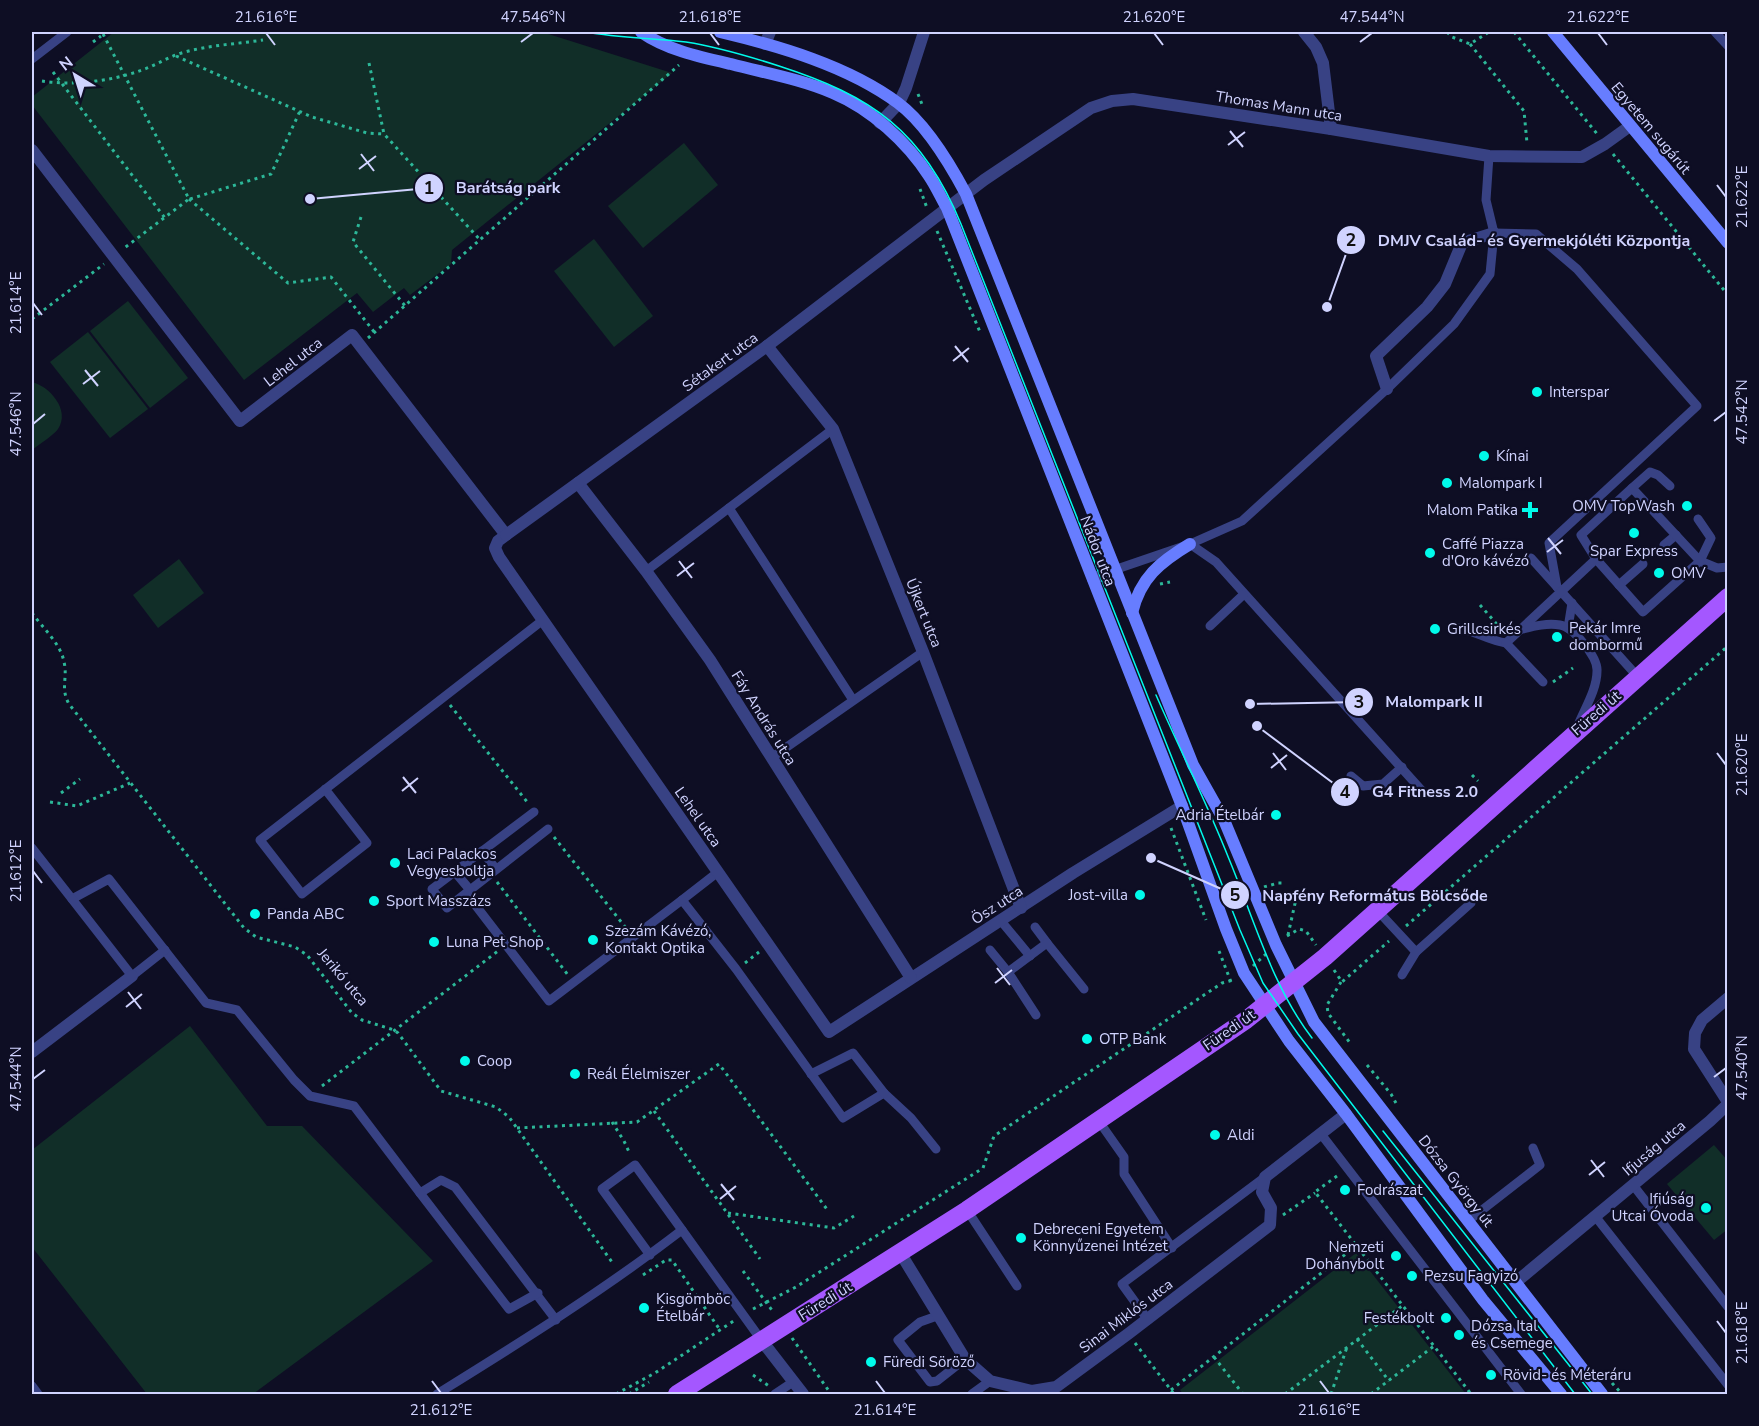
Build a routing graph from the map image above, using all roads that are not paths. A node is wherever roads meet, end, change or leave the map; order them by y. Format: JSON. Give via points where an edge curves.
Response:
{"nodes":[{"id":1,"x":68,"y":32,"type":"edge"},
{"id":2,"x":641,"y":32,"type":"edge"},
{"id":3,"x":720,"y":32,"type":"edge"},
{"id":4,"x":924,"y":32,"type":"edge"},
{"id":5,"x":1304,"y":32,"type":"edge"},
{"id":6,"x":1716,"y":32,"type":"edge"},
{"id":7,"x":1556,"y":33,"type":"edge"},
{"id":8,"x":767,"y":38,"type":"edge"},
{"id":9,"x":1728,"y":46,"type":"edge"},
{"id":10,"x":32,"y":59,"type":"edge"},
{"id":11,"x":898,"y":104,"type":"junction"},
{"id":12,"x":880,"y":123,"type":"junction"},
{"id":13,"x":1630,"y":126,"type":"junction"},
{"id":14,"x":1330,"y":129,"type":"junction"},
{"id":15,"x":32,"y":150,"type":"edge"},
{"id":16,"x":1489,"y":156,"type":"junction"},
{"id":17,"x":966,"y":194,"type":"junction"},
{"id":18,"x":947,"y":208,"type":"junction"},
{"id":19,"x":1494,"y":233,"type":"junction"},
{"id":20,"x":1728,"y":243,"type":"edge"},
{"id":21,"x":767,"y":346,"type":"junction"},
{"id":22,"x":1388,"y":389,"type":"junction"},
{"id":23,"x":833,"y":429,"type":"junction"},
{"id":24,"x":578,"y":483,"type":"junction"},
{"id":25,"x":1670,"y":486,"type":"dead end"},
{"id":26,"x":1632,"y":488,"type":"junction"},
{"id":27,"x":729,"y":508,"type":"junction"},
{"id":28,"x":1698,"y":519,"type":"dead end"},
{"id":29,"x":506,"y":535,"type":"junction"},
{"id":30,"x":1676,"y":535,"type":"junction"},
{"id":31,"x":1190,"y":544,"type":"junction"},
{"id":32,"x":1664,"y":545,"type":"dead end"},
{"id":33,"x":1531,"y":558,"type":"dead end"},
{"id":34,"x":1596,"y":559,"type":"junction"},
{"id":35,"x":1700,"y":561,"type":"junction"},
{"id":36,"x":1643,"y":564,"type":"dead end"},
{"id":37,"x":1728,"y":567,"type":"edge"},
{"id":38,"x":1114,"y":570,"type":"junction"},
{"id":39,"x":646,"y":571,"type":"junction"},
{"id":40,"x":1093,"y":579,"type":"junction"},
{"id":41,"x":1616,"y":582,"type":"junction"},
{"id":42,"x":1559,"y":590,"type":"junction"},
{"id":43,"x":1243,"y":595,"type":"junction"},
{"id":44,"x":1728,"y":597,"type":"edge"},
{"id":45,"x":1572,"y":603,"type":"junction"},
{"id":46,"x":1132,"y":613,"type":"junction"},
{"id":47,"x":543,"y":620,"type":"junction"},
{"id":48,"x":1210,"y":626,"type":"dead end"},
{"id":49,"x":1451,"y":627,"type":"dead end"},
{"id":50,"x":1568,"y":628,"type":"junction"},
{"id":51,"x":1520,"y":630,"type":"junction"},
{"id":52,"x":1505,"y":638,"type":"junction"},
{"id":53,"x":923,"y":652,"type":"junction"},
{"id":54,"x":1638,"y":677,"type":"junction"},
{"id":55,"x":1543,"y":682,"type":"road end"},
{"id":56,"x":853,"y":700,"type":"junction"},
{"id":57,"x":1576,"y":731,"type":"junction"},
{"id":58,"x":771,"y":758,"type":"junction"},
{"id":59,"x":1401,"y":767,"type":"junction"},
{"id":60,"x":1351,"y":776,"type":"dead end"},
{"id":61,"x":325,"y":789,"type":"junction"},
{"id":62,"x":1425,"y":793,"type":"dead end"},
{"id":63,"x":1182,"y":806,"type":"junction"},
{"id":64,"x":534,"y":812,"type":"dead end"},
{"id":65,"x":548,"y":829,"type":"dead end"},
{"id":66,"x":32,"y":848,"type":"edge"},
{"id":67,"x":482,"y":851,"type":"junction"},
{"id":68,"x":494,"y":871,"type":"junction"},
{"id":69,"x":455,"y":872,"type":"junction"},
{"id":70,"x":718,"y":872,"type":"junction"},
{"id":71,"x":470,"y":890,"type":"junction"},
{"id":72,"x":72,"y":899,"type":"junction"},
{"id":73,"x":682,"y":900,"type":"junction"},
{"id":74,"x":1471,"y":903,"type":"dead end"},
{"id":75,"x":1022,"y":908,"type":"junction"},
{"id":76,"x":1377,"y":910,"type":"junction"},
{"id":77,"x":1001,"y":921,"type":"junction"},
{"id":78,"x":1035,"y":927,"type":"dead end"},
{"id":79,"x":1047,"y":943,"type":"junction"},
{"id":80,"x":165,"y":950,"type":"junction"},
{"id":81,"x":990,"y":950,"type":"dead end"},
{"id":82,"x":1416,"y":952,"type":"junction"},
{"id":83,"x":1030,"y":956,"type":"junction"},
{"id":84,"x":1008,"y":972,"type":"junction"},
{"id":85,"x":1402,"y":975,"type":"dead end"},
{"id":86,"x":132,"y":976,"type":"junction"},
{"id":87,"x":910,"y":978,"type":"junction"},
{"id":88,"x":1294,"y":981,"type":"junction"},
{"id":89,"x":1084,"y":989,"type":"dead end"},
{"id":90,"x":1728,"y":998,"type":"edge"},
{"id":91,"x":1265,"y":1004,"type":"junction"},
{"id":92,"x":1036,"y":1015,"type":"dead end"},
{"id":93,"x":829,"y":1032,"type":"joint"},
{"id":94,"x":32,"y":1052,"type":"edge"},
{"id":95,"x":811,"y":1074,"type":"junction"},
{"id":96,"x":884,"y":1094,"type":"junction"},
{"id":97,"x":1728,"y":1103,"type":"edge"},
{"id":98,"x":1346,"y":1114,"type":"junction"},
{"id":99,"x":1098,"y":1120,"type":"junction"},
{"id":100,"x":1321,"y":1134,"type":"junction"},
{"id":101,"x":1533,"y":1148,"type":"dead end"},
{"id":102,"x":936,"y":1149,"type":"dead end"},
{"id":103,"x":1265,"y":1177,"type":"junction"},
{"id":104,"x":1633,"y":1185,"type":"junction"},
{"id":105,"x":420,"y":1192,"type":"junction"},
{"id":106,"x":968,"y":1210,"type":"junction"},
{"id":107,"x":1594,"y":1216,"type":"junction"},
{"id":108,"x":1468,"y":1221,"type":"junction"},
{"id":109,"x":682,"y":1230,"type":"junction"},
{"id":110,"x":1172,"y":1248,"type":"junction"},
{"id":111,"x":901,"y":1254,"type":"junction"},
{"id":112,"x":650,"y":1255,"type":"junction"},
{"id":113,"x":1516,"y":1282,"type":"junction"},
{"id":114,"x":1017,"y":1286,"type":"dead end"},
{"id":115,"x":538,"y":1293,"type":"junction"},
{"id":116,"x":1728,"y":1307,"type":"edge"},
{"id":117,"x":937,"y":1316,"type":"junction"},
{"id":118,"x":556,"y":1320,"type":"junction"},
{"id":119,"x":1148,"y":1320,"type":"junction"},
{"id":120,"x":762,"y":1341,"type":"junction"},
{"id":121,"x":965,"y":1359,"type":"junction"},
{"id":122,"x":990,"y":1381,"type":"junction"},
{"id":123,"x":793,"y":1382,"type":"junction"},
{"id":124,"x":1728,"y":1385,"type":"edge"},
{"id":125,"x":32,"y":1386,"type":"edge"},
{"id":126,"x":1034,"y":1394,"type":"edge"},
{"id":127,"x":38,"y":1395,"type":"edge"},
{"id":128,"x":437,"y":1395,"type":"edge"},
{"id":129,"x":677,"y":1395,"type":"edge"},
{"id":130,"x":775,"y":1395,"type":"edge"},
{"id":131,"x":803,"y":1395,"type":"edge"},
{"id":132,"x":972,"y":1395,"type":"edge"},
{"id":133,"x":1521,"y":1395,"type":"edge"},
{"id":134,"x":1561,"y":1395,"type":"edge"},
{"id":135,"x":1602,"y":1395,"type":"edge"}],
"edges":[{"from":1,"to":10,"type":"lane"},
{"from":2,"to":12,"type":"street","via":[[692,54],[833,93]]},
{"from":3,"to":8,"type":"street"},
{"from":4,"to":11,"type":"street"},
{"from":5,"to":14,"type":"street","via":[[1323,63]]},
{"from":6,"to":9,"type":"lane"},
{"from":7,"to":13,"type":"street","name":"Egyetem sugárút"},
{"from":8,"to":11,"type":"street","via":[[845,72]]},
{"from":11,"to":12,"type":"street"},
{"from":11,"to":17,"type":"street","name":"Nádor utca","via":[[928,135]]},
{"from":12,"to":18,"type":"street","name":"Nádor utca","via":[[930,177]]},
{"from":13,"to":16,"type":"street","name":"Thomas Mann utca","via":[[1582,157]]},
{"from":13,"to":20,"type":"street","name":"Egyetem sugárút"},
{"from":14,"to":16,"type":"street","name":"Thomas Mann utca"},
{"from":14,"to":17,"type":"street","name":"Thomas Mann utca","via":[[1133,99],[1112,101],[1091,108]]},
{"from":15,"to":29,"type":"street","name":"Lehel utca","via":[[240,421],[352,335]]},
{"from":16,"to":19,"type":"lane","via":[[1486,200]]},
{"from":17,"to":18,"type":"street","name":"Thomas Mann utca"},
{"from":17,"to":38,"type":"street","name":"Nádor utca"},
{"from":18,"to":21,"type":"street","name":"Sétakert utca"},
{"from":18,"to":40,"type":"street","name":"Nádor utca"},
{"from":19,"to":22,"type":"lane","via":[[1490,274],[1454,324]]},
{"from":19,"to":22,"type":"street","via":[[1462,243],[1445,284],[1377,356]]},
{"from":19,"to":42,"type":"lane","via":[[1536,234],[1577,269],[1697,406],[1549,543]]},
{"from":21,"to":23,"type":"street","name":"Újkert utca"},
{"from":21,"to":24,"type":"street","name":"Sétakert utca"},
{"from":22,"to":31,"type":"lane","via":[[1242,521]]},
{"from":23,"to":27,"type":"lane"},
{"from":23,"to":53,"type":"street","name":"Újkert utca"},
{"from":24,"to":29,"type":"street","name":"Sétakert utca"},
{"from":24,"to":39,"type":"street","name":"Fáy András utca"},
{"from":25,"to":26,"type":"lane","via":[[1650,472]]},
{"from":26,"to":30,"type":"lane"},
{"from":26,"to":34,"type":"lane","via":[[1581,535]]},
{"from":27,"to":39,"type":"lane"},
{"from":27,"to":56,"type":"lane"},
{"from":28,"to":35,"type":"lane","via":[[1711,538]]},
{"from":29,"to":47,"type":"street","name":"Lehel utca","via":[[495,548]]},
{"from":30,"to":32,"type":"lane"},
{"from":30,"to":35,"type":"lane"},
{"from":31,"to":38,"type":"lane"},
{"from":31,"to":43,"type":"lane","via":[[1216,562]]},
{"from":31,"to":46,"type":"street","via":[[1168,557],[1147,578],[1136,596]]},
{"from":33,"to":42,"type":"lane"},
{"from":34,"to":41,"type":"lane"},
{"from":34,"to":42,"type":"lane"},
{"from":35,"to":37,"type":"lane","via":[[1717,568]]},
{"from":35,"to":41,"type":"lane","via":[[1683,571],[1643,612]]},
{"from":36,"to":41,"type":"lane","via":[[1635,575]]},
{"from":38,"to":40,"type":"street"},
{"from":38,"to":46,"type":"street","name":"Nádor utca"},
{"from":39,"to":58,"type":"street","name":"Fáy András utca","via":[[710,660]]},
{"from":40,"to":63,"type":"street","name":"Nádor utca"},
{"from":42,"to":45,"type":"lane"},
{"from":42,"to":51,"type":"lane"},
{"from":43,"to":48,"type":"lane"},
{"from":43,"to":59,"type":"lane"},
{"from":44,"to":54,"type":"main road","name":"Füredi út"},
{"from":45,"to":50,"type":"lane"},
{"from":45,"to":54,"type":"lane"},
{"from":46,"to":88,"type":"street","name":"Nádor utca","via":[[1193,765],[1224,820]]},
{"from":47,"to":61,"type":"lane"},
{"from":47,"to":70,"type":"street","name":"Lehel utca"},
{"from":49,"to":52,"type":"lane","via":[[1495,641]]},
{"from":50,"to":51,"type":"lane","via":[[1542,624]]},
{"from":50,"to":57,"type":"lane","via":[[1590,651],[1598,670]]},
{"from":51,"to":52,"type":"lane"},
{"from":52,"to":55,"type":"lane"},
{"from":53,"to":56,"type":"lane"},
{"from":53,"to":75,"type":"street","name":"Újkert utca"},
{"from":54,"to":57,"type":"main road","name":"Füredi út"},
{"from":56,"to":58,"type":"lane"},
{"from":57,"to":76,"type":"main road","name":"Füredi út"},
{"from":58,"to":87,"type":"street","name":"Fáy András utca"},
{"from":59,"to":60,"type":"lane","via":[[1383,784],[1363,786]]},
{"from":59,"to":62,"type":"lane"},
{"from":61,"to":61,"type":"lane","via":[[260,840],[302,894],[367,843]]},
{"from":63,"to":75,"type":"street","name":"Ösz utca"},
{"from":63,"to":91,"type":"street","name":"Nádor utca","via":[[1244,973]]},
{"from":64,"to":67,"type":"lane"},
{"from":65,"to":68,"type":"lane"},
{"from":66,"to":72,"type":"lane"},
{"from":67,"to":68,"type":"lane"},
{"from":67,"to":69,"type":"lane"},
{"from":68,"to":71,"type":"lane"},
{"from":69,"to":71,"type":"lane"},
{"from":69,"to":71,"type":"lane","via":[[432,889],[447,908]]},
{"from":70,"to":73,"type":"lane"},
{"from":70,"to":93,"type":"street","name":"Lehel utca"},
{"from":71,"to":73,"type":"lane","via":[[473,902],[549,1001]]},
{"from":72,"to":80,"type":"lane","via":[[109,879]]},
{"from":72,"to":86,"type":"lane"},
{"from":73,"to":95,"type":"lane"},
{"from":74,"to":82,"type":"lane"},
{"from":75,"to":77,"type":"street","name":"Ösz utca"},
{"from":76,"to":82,"type":"lane"},
{"from":76,"to":88,"type":"main road","name":"Füredi út"},
{"from":77,"to":83,"type":"lane"},
{"from":77,"to":87,"type":"street","name":"Ösz utca"},
{"from":78,"to":79,"type":"lane"},
{"from":79,"to":83,"type":"lane"},
{"from":79,"to":89,"type":"lane"},
{"from":80,"to":86,"type":"lane"},
{"from":80,"to":105,"type":"lane","via":[[206,1003],[237,1010],[310,1096],[354,1106]]},
{"from":81,"to":84,"type":"lane"},
{"from":82,"to":85,"type":"lane"},
{"from":83,"to":84,"type":"lane"},
{"from":84,"to":92,"type":"lane"},
{"from":86,"to":94,"type":"street"},
{"from":87,"to":93,"type":"street","name":"Ösz utca"},
{"from":88,"to":91,"type":"main road","name":"Füredi út"},
{"from":88,"to":108,"type":"street","name":"Dózsa György út","via":[[1314,1022]]},
{"from":90,"to":97,"type":"street","via":[[1702,1020],[1695,1033],[1694,1049]]},
{"from":91,"to":98,"type":"street"},
{"from":91,"to":99,"type":"main road","name":"Füredi út"},
{"from":95,"to":96,"type":"lane","via":[[853,1053]]},
{"from":95,"to":96,"type":"lane","via":[[843,1118]]},
{"from":96,"to":102,"type":"lane","via":[[911,1118]]},
{"from":97,"to":104,"type":"street","name":"Ifjuság utca"},
{"from":98,"to":100,"type":"street"},
{"from":98,"to":134,"type":"street","via":[[1483,1300]]},
{"from":99,"to":106,"type":"main road","name":"Füredi út"},
{"from":99,"to":110,"type":"lane","via":[[1124,1157],[1124,1174]]},
{"from":100,"to":103,"type":"street"},
{"from":100,"to":133,"type":"lane"},
{"from":101,"to":108,"type":"lane","via":[[1540,1165]]},
{"from":103,"to":110,"type":"lane"},
{"from":103,"to":119,"type":"street","name":"Sinai Miklós utca","via":[[1262,1192],[1271,1209],[1270,1225]]},
{"from":104,"to":107,"type":"street","name":"Ifjuság utca"},
{"from":104,"to":116,"type":"lane"},
{"from":105,"to":115,"type":"lane","via":[[441,1180],[456,1187]]},
{"from":105,"to":115,"type":"lane","via":[[509,1309]]},
{"from":106,"to":111,"type":"main road","name":"Füredi út"},
{"from":106,"to":114,"type":"lane"},
{"from":107,"to":113,"type":"street","name":"Ifjuság utca"},
{"from":107,"to":124,"type":"lane"},
{"from":108,"to":113,"type":"street","name":"Dózsa György út"},
{"from":109,"to":112,"type":"lane"},
{"from":109,"to":112,"type":"lane","via":[[635,1165],[602,1189]]},
{"from":109,"to":120,"type":"lane"},
{"from":110,"to":119,"type":"lane","via":[[1122,1284]]},
{"from":111,"to":117,"type":"street","name":"Sinai Miklós utca"},
{"from":111,"to":120,"type":"main road","name":"Füredi út"},
{"from":112,"to":118,"type":"lane"},
{"from":113,"to":135,"type":"street","name":"Dózsa György út"},
{"from":115,"to":118,"type":"lane"},
{"from":117,"to":121,"type":"street","name":"Sinai Miklós utca"},
{"from":117,"to":121,"type":"lane","via":[[920,1322],[898,1340],[930,1382],[937,1381]]},
{"from":118,"to":128,"type":"lane"},
{"from":119,"to":126,"type":"street","name":"Sinai Miklós utca","via":[[1056,1387]]},
{"from":120,"to":123,"type":"street"},
{"from":120,"to":129,"type":"main road","name":"Füredi út"},
{"from":121,"to":122,"type":"street","name":"Sinai Miklós utca"},
{"from":122,"to":126,"type":"street","name":"Sinai Miklós utca"},
{"from":122,"to":132,"type":"lane"},
{"from":123,"to":130,"type":"lane"},
{"from":123,"to":131,"type":"street"},
{"from":125,"to":127,"type":"lane"}]}
